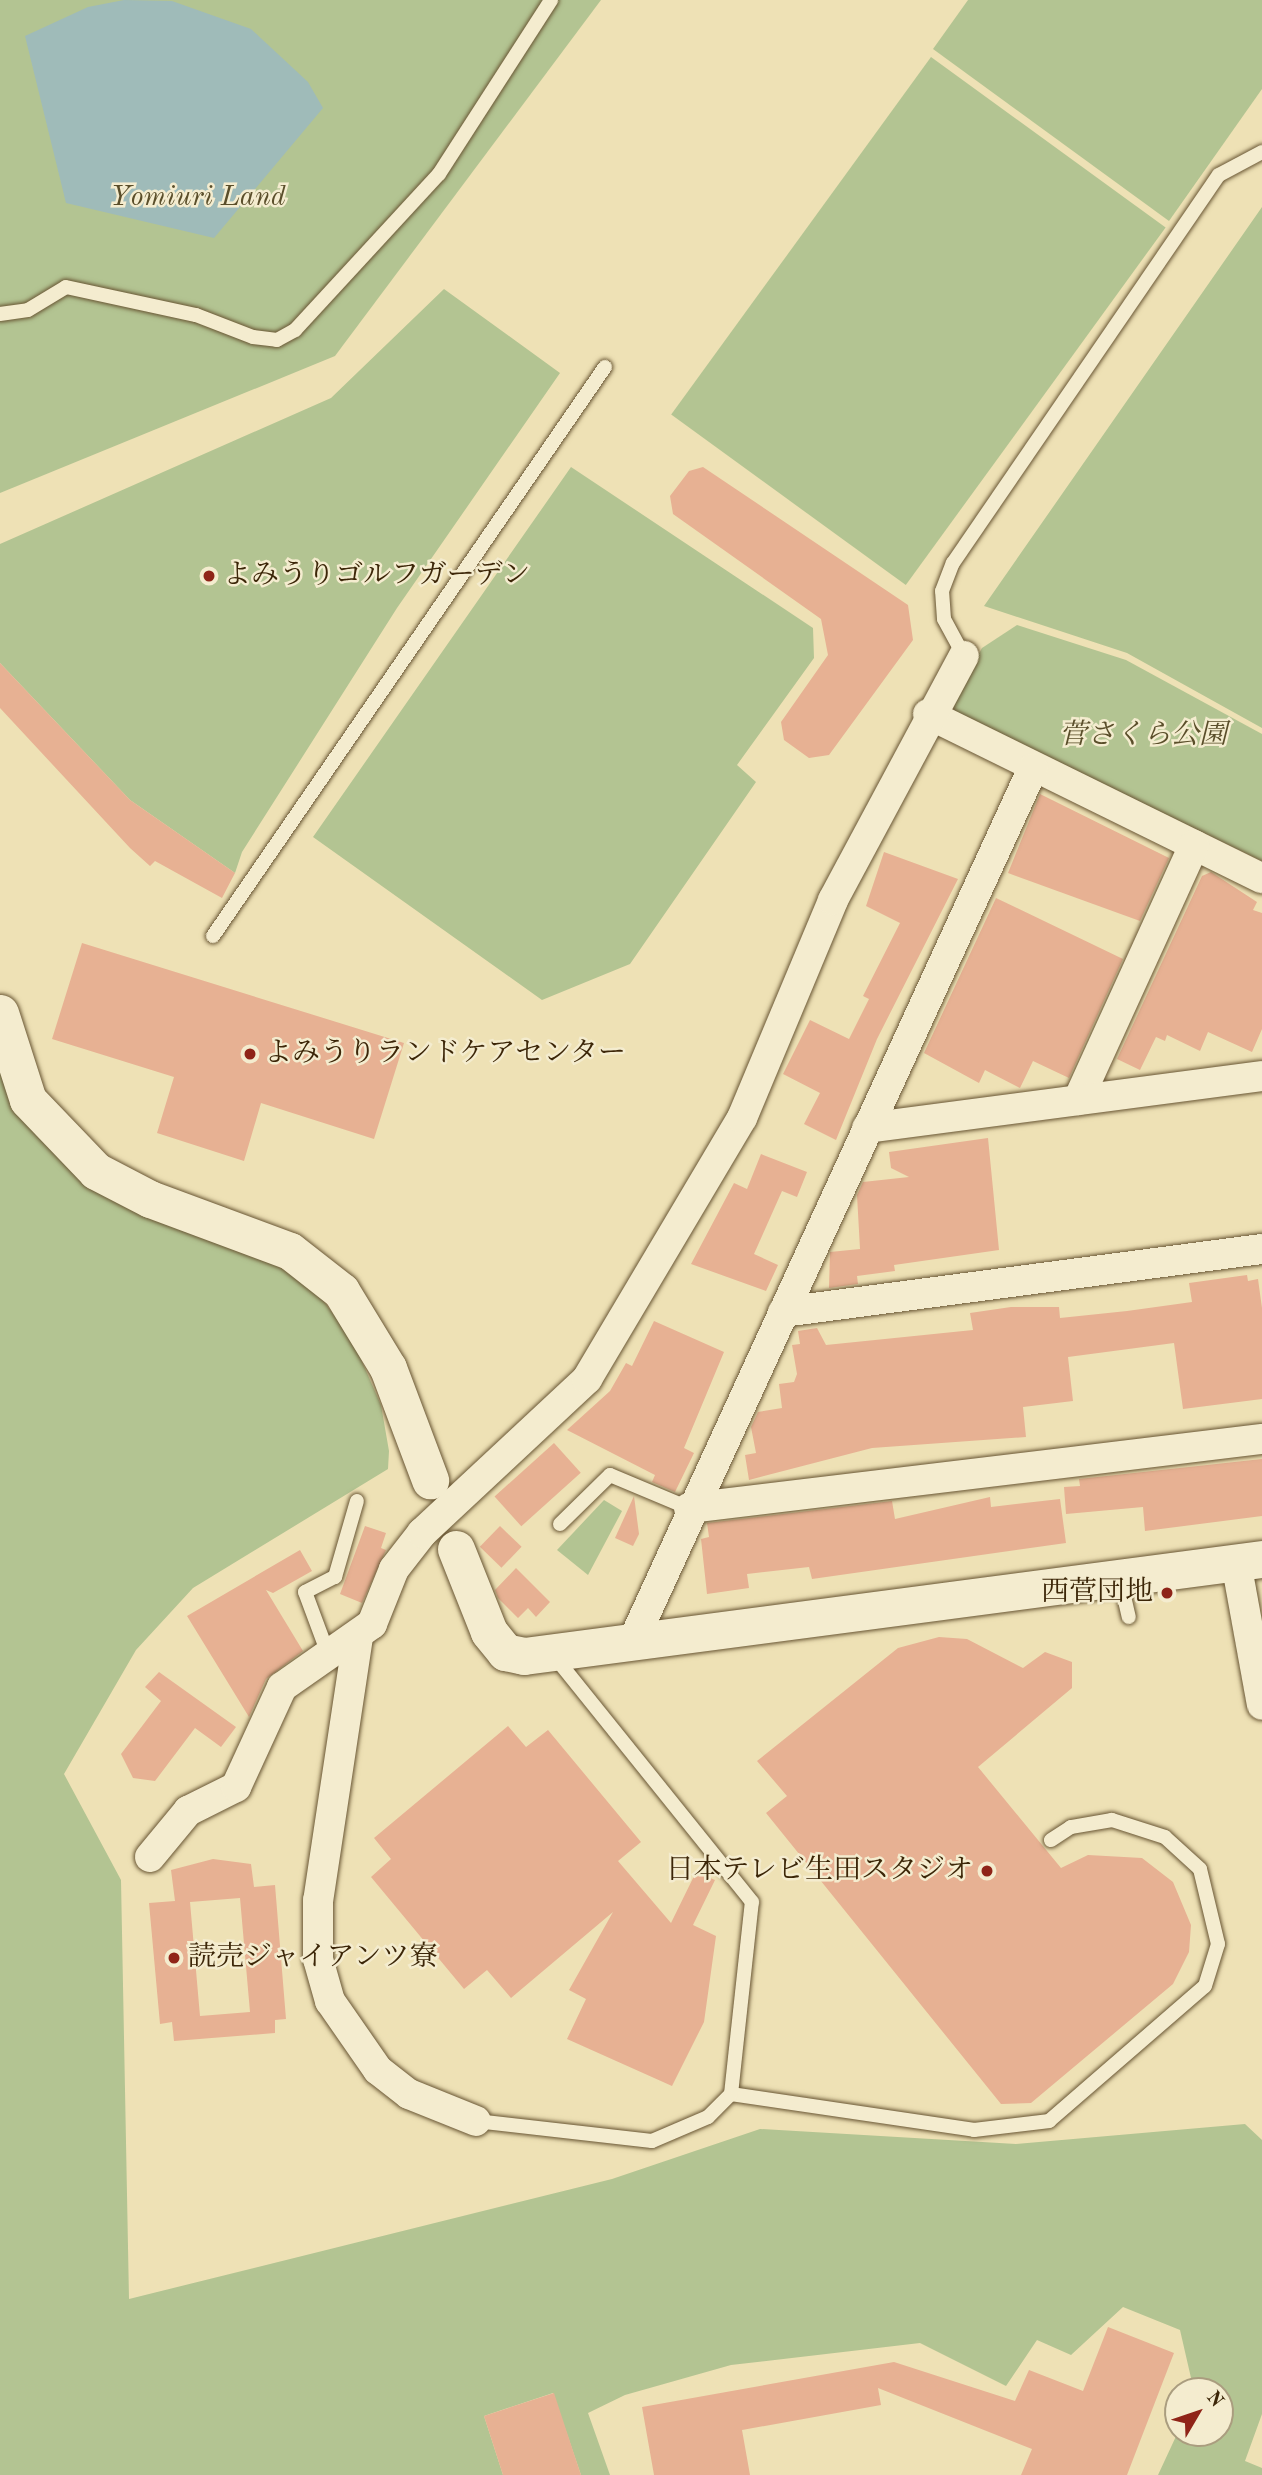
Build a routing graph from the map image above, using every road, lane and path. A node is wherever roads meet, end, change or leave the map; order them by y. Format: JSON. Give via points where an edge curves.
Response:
{"nodes":[{"id":1,"x":551,"y":0,"type":"edge"},
{"id":2,"x":1262,"y":152,"type":"edge"},
{"id":3,"x":0,"y":314,"type":"edge"},
{"id":4,"x":605,"y":367,"type":"dead end"},
{"id":5,"x":964,"y":656,"type":"joint"},
{"id":6,"x":928,"y":714,"type":"junction"},
{"id":7,"x":1034,"y":768,"type":"junction"},
{"id":8,"x":1194,"y":845,"type":"junction"},
{"id":9,"x":1262,"y":878,"type":"edge"},
{"id":10,"x":213,"y":936,"type":"dead end"},
{"id":11,"x":0,"y":1013,"type":"edge"},
{"id":12,"x":1262,"y":1076,"type":"edge"},
{"id":13,"x":1078,"y":1100,"type":"junction"},
{"id":14,"x":867,"y":1128,"type":"junction"},
{"id":15,"x":1262,"y":1249,"type":"edge"},
{"id":16,"x":783,"y":1312,"type":"junction"},
{"id":17,"x":1262,"y":1439,"type":"edge"},
{"id":18,"x":430,"y":1480,"type":"dead end"},
{"id":19,"x":357,"y":1501,"type":"dead end"},
{"id":20,"x":690,"y":1508,"type":"junction"},
{"id":21,"x":560,"y":1524,"type":"dead end"},
{"id":22,"x":456,"y":1549,"type":"dead end"},
{"id":23,"x":1249,"y":1561,"type":"edge"},
{"id":24,"x":1120,"y":1579,"type":"junction"},
{"id":25,"x":1129,"y":1617,"type":"dead end"},
{"id":26,"x":358,"y":1637,"type":"junction"},
{"id":27,"x":633,"y":1641,"type":"junction"},
{"id":28,"x":327,"y":1651,"type":"junction"},
{"id":29,"x":554,"y":1655,"type":"junction"},
{"id":30,"x":1260,"y":1674,"type":"edge"},
{"id":31,"x":1262,"y":1705,"type":"edge"},
{"id":32,"x":1051,"y":1840,"type":"dead end"},
{"id":33,"x":150,"y":1857,"type":"dead end"},
{"id":34,"x":731,"y":2094,"type":"junction"},
{"id":35,"x":476,"y":2121,"type":"joint"}],
"edges":[{"from":1,"to":3,"type":"lane","via":[[439,174],[295,330],[277,340],[253,337],[195,315],[66,287],[28,310]]},
{"from":2,"to":5,"type":"lane","via":[[1219,175],[953,563],[942,591],[944,619]]},
{"from":4,"to":10,"type":"lane"},
{"from":5,"to":6,"type":"street"},
{"from":6,"to":7,"type":"street"},
{"from":6,"to":26,"type":"street","via":[[833,900],[742,1118],[587,1379],[422,1533],[394,1569],[372,1624]]},
{"from":7,"to":8,"type":"street"},
{"from":7,"to":14,"type":"street"},
{"from":8,"to":9,"type":"street"},
{"from":8,"to":13,"type":"street"},
{"from":11,"to":18,"type":"street","via":[[28,1100],[96,1171],[150,1199],[290,1251],[341,1291],[388,1368]]},
{"from":12,"to":13,"type":"street"},
{"from":13,"to":14,"type":"street"},
{"from":14,"to":16,"type":"street"},
{"from":15,"to":16,"type":"street"},
{"from":16,"to":20,"type":"street"},
{"from":17,"to":20,"type":"street"},
{"from":19,"to":28,"type":"lane","via":[[335,1577],[305,1592]]},
{"from":20,"to":21,"type":"lane","via":[[610,1475]]},
{"from":20,"to":27,"type":"street"},
{"from":22,"to":29,"type":"street","via":[[489,1632],[505,1652]]},
{"from":23,"to":24,"type":"street"},
{"from":23,"to":30,"type":"street"},
{"from":24,"to":25,"type":"lane"},
{"from":24,"to":27,"type":"street"},
{"from":26,"to":28,"type":"street"},
{"from":26,"to":35,"type":"street","via":[[318,1900],[318,1959],[330,2001],[378,2070],[409,2094]]},
{"from":27,"to":29,"type":"street"},
{"from":28,"to":33,"type":"street","via":[[282,1687],[236,1787],[188,1811]]},
{"from":29,"to":34,"type":"lane","via":[[752,1902]]},
{"from":30,"to":31,"type":"street"},
{"from":32,"to":34,"type":"lane","via":[[1071,1827],[1112,1820],[1165,1837],[1200,1869],[1218,1944],[1205,1986],[1049,2121],[974,2130]]},
{"from":34,"to":35,"type":"lane","via":[[708,2117],[652,2141]]}]}
